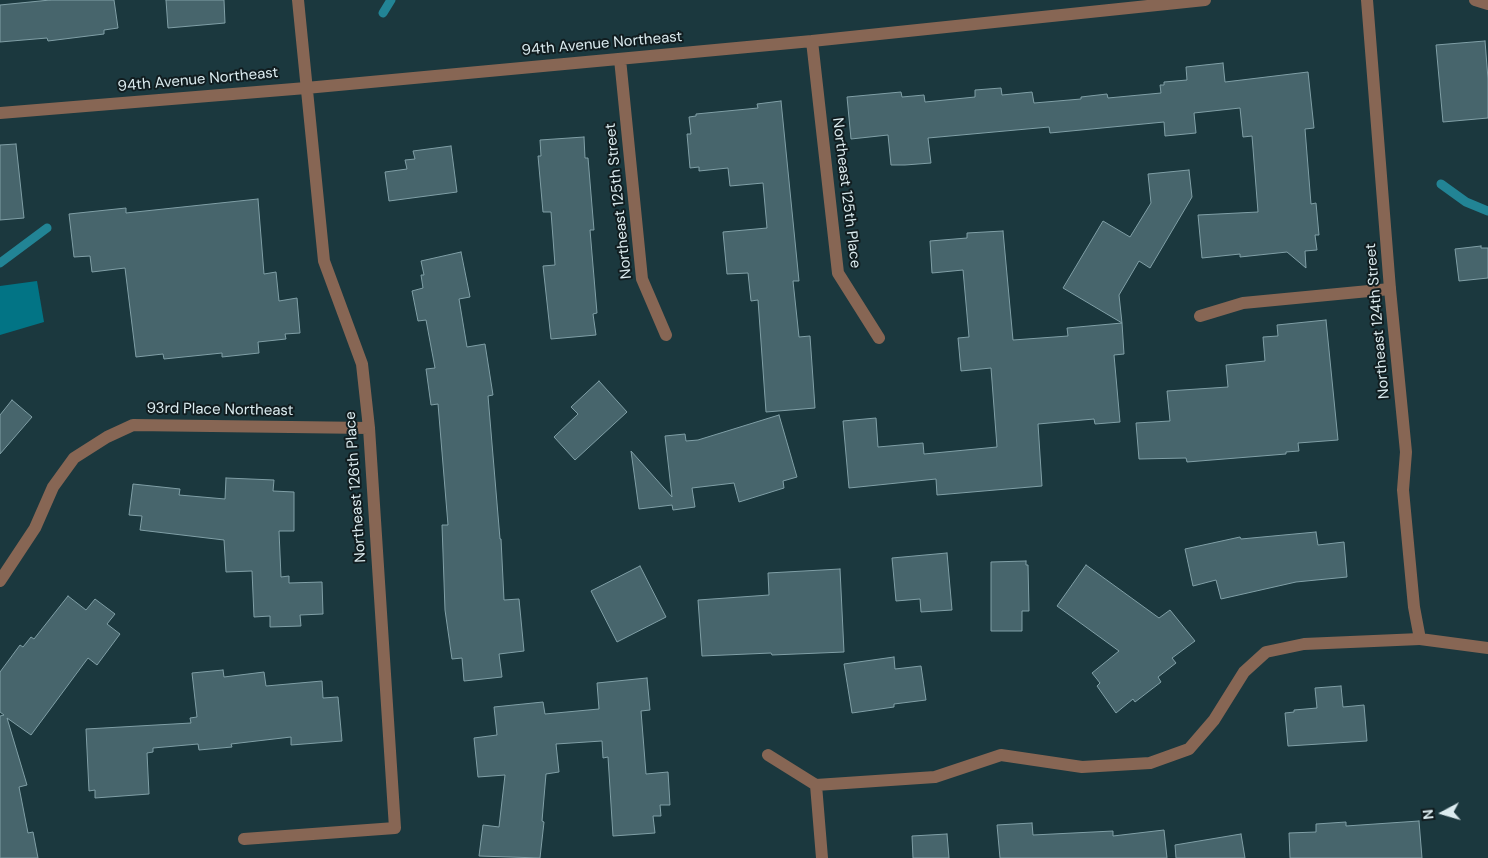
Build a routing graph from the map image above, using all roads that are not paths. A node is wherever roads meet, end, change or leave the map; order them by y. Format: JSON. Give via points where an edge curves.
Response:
{"nodes":[{"id":1,"x":298,"y":0,"type":"edge"},
{"id":2,"x":1205,"y":0,"type":"edge"},
{"id":3,"x":1367,"y":0,"type":"edge"},
{"id":4,"x":1475,"y":0,"type":"edge"},
{"id":5,"x":1488,"y":4,"type":"edge"},
{"id":6,"x":812,"y":41,"type":"junction"},
{"id":7,"x":620,"y":58,"type":"junction"},
{"id":8,"x":306,"y":88,"type":"junction"},
{"id":9,"x":0,"y":113,"type":"edge"},
{"id":10,"x":1390,"y":289,"type":"junction"},
{"id":11,"x":1200,"y":316,"type":"dead end"},
{"id":12,"x":666,"y":335,"type":"dead end"},
{"id":13,"x":879,"y":338,"type":"dead end"},
{"id":14,"x":369,"y":428,"type":"junction"},
{"id":15,"x":0,"y":581,"type":"edge"},
{"id":16,"x":1420,"y":639,"type":"junction"},
{"id":17,"x":1488,"y":648,"type":"edge"},
{"id":18,"x":768,"y":755,"type":"dead end"},
{"id":19,"x":816,"y":785,"type":"junction"},
{"id":20,"x":244,"y":839,"type":"dead end"},
{"id":21,"x":822,"y":858,"type":"edge"}],
"edges":[{"from":1,"to":8,"type":"street","name":"Northeast 126th Place"},
{"from":2,"to":6,"type":"street","name":"94th Avenue Northeast"},
{"from":3,"to":10,"type":"street","name":"Northeast 124th Street"},
{"from":4,"to":5,"type":"street"},
{"from":6,"to":7,"type":"street","name":"94th Avenue Northeast"},
{"from":6,"to":13,"type":"street","name":"Northeast 125th Place","via":[[838,273]]},
{"from":7,"to":8,"type":"street","name":"94th Avenue Northeast"},
{"from":7,"to":12,"type":"street","name":"Northeast 125th Street","via":[[642,279]]},
{"from":8,"to":9,"type":"street","name":"94th Avenue Northeast"},
{"from":8,"to":14,"type":"street","name":"Northeast 126th Place","via":[[324,261],[362,364]]},
{"from":10,"to":11,"type":"street","via":[[1243,303]]},
{"from":10,"to":16,"type":"street","name":"Northeast 124th Street","via":[[1406,452],[1403,490]]},
{"from":14,"to":15,"type":"street","name":"93rd Place Northeast","via":[[134,425],[74,458],[53,487],[34,528]]},
{"from":14,"to":20,"type":"street","name":"Northeast 126th Place","via":[[395,828]]},
{"from":16,"to":17,"type":"street"},
{"from":16,"to":19,"type":"street","via":[[1304,644],[1266,652],[1244,672],[1214,720],[1189,749],[1150,763],[1082,767],[1001,755],[935,776]]},
{"from":18,"to":19,"type":"street"},
{"from":19,"to":21,"type":"street"}]}
